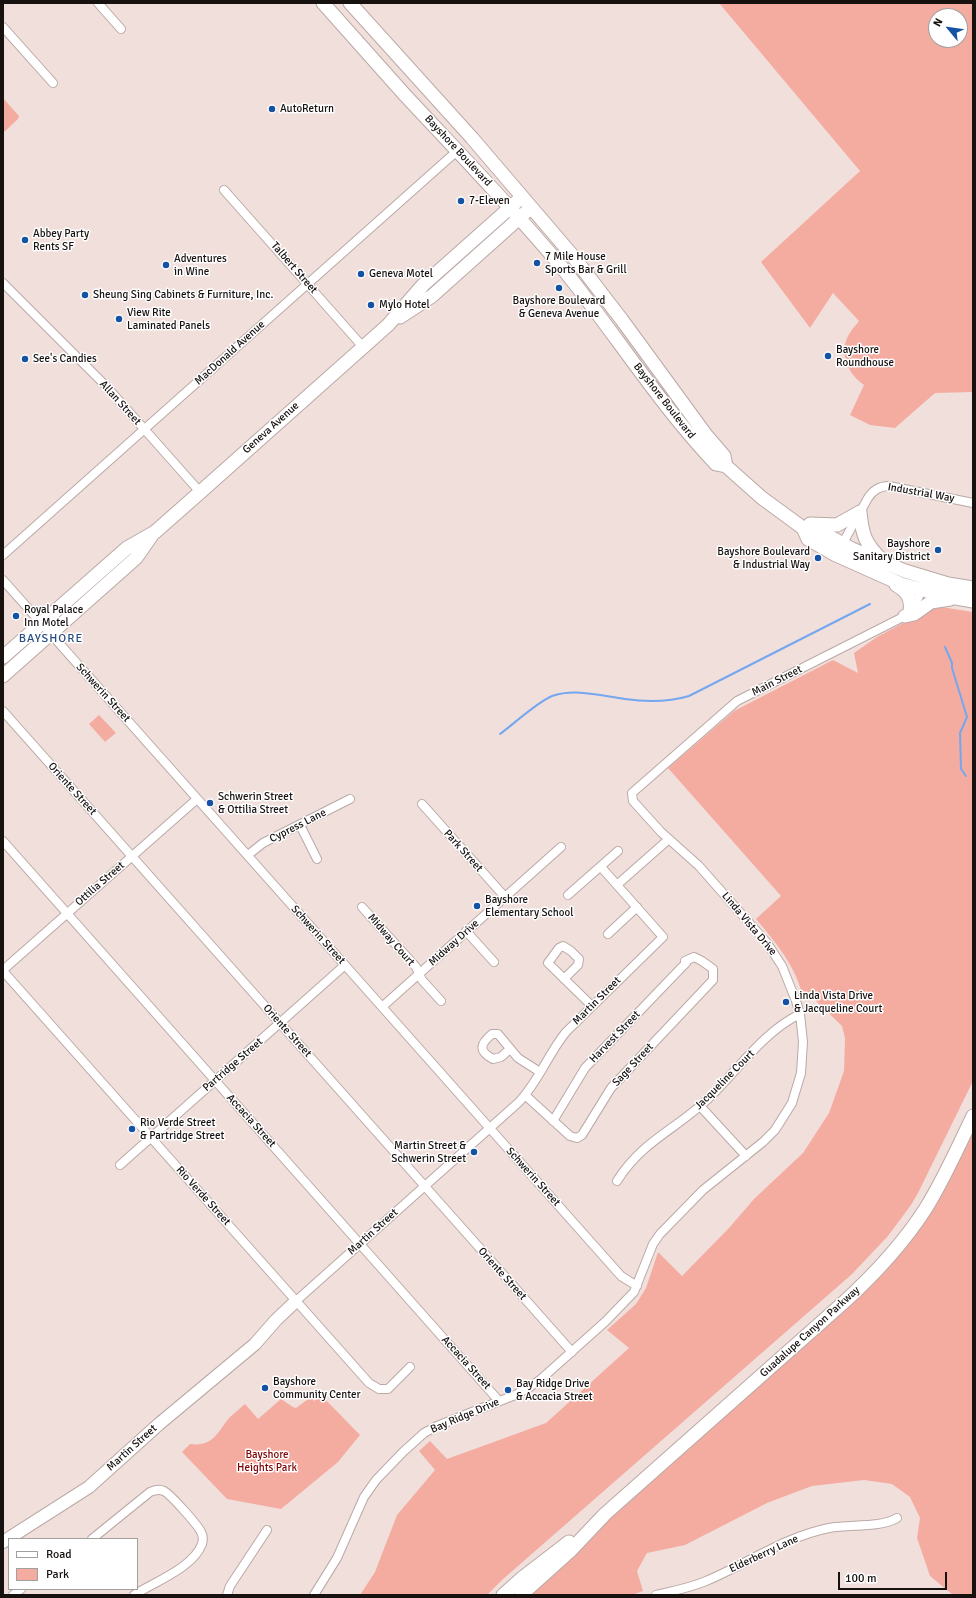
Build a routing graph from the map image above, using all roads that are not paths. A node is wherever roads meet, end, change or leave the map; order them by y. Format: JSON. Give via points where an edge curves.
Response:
{"nodes":[{"id":1,"x":98,"y":3,"type":"edge"},
{"id":2,"x":324,"y":3,"type":"edge"},
{"id":3,"x":350,"y":3,"type":"edge"},
{"id":4,"x":3,"y":26,"type":"edge"},
{"id":5,"x":120,"y":29,"type":"dead end"},
{"id":6,"x":52,"y":83,"type":"dead end"},
{"id":7,"x":457,"y":151,"type":"junction"},
{"id":8,"x":224,"y":190,"type":"dead end"},
{"id":9,"x":522,"y":197,"type":"junction"},
{"id":10,"x":531,"y":207,"type":"junction"},
{"id":11,"x":510,"y":208,"type":"junction"},
{"id":12,"x":519,"y":218,"type":"junction"},
{"id":13,"x":3,"y":283,"type":"edge"},
{"id":14,"x":307,"y":284,"type":"junction"},
{"id":15,"x":388,"y":325,"type":"junction"},
{"id":16,"x":363,"y":347,"type":"junction"},
{"id":17,"x":144,"y":429,"type":"junction"},
{"id":18,"x":726,"y":466,"type":"junction"},
{"id":19,"x":200,"y":492,"type":"junction"},
{"id":20,"x":973,"y":502,"type":"edge"},
{"id":21,"x":860,"y":512,"type":"junction"},
{"id":22,"x":799,"y":526,"type":"junction"},
{"id":23,"x":155,"y":532,"type":"junction"},
{"id":24,"x":839,"y":550,"type":"junction"},
{"id":25,"x":3,"y":555,"type":"edge"},
{"id":26,"x":885,"y":571,"type":"junction"},
{"id":27,"x":3,"y":580,"type":"edge"},
{"id":28,"x":924,"y":584,"type":"junction"},
{"id":29,"x":973,"y":588,"type":"edge"},
{"id":30,"x":957,"y":598,"type":"junction"},
{"id":31,"x":973,"y":601,"type":"edge"},
{"id":32,"x":908,"y":614,"type":"junction"},
{"id":33,"x":42,"y":623,"type":"junction"},
{"id":34,"x":51,"y":634,"type":"junction"},
{"id":35,"x":3,"y":657,"type":"edge"},
{"id":36,"x":3,"y":676,"type":"edge"},
{"id":37,"x":3,"y":711,"type":"edge"},
{"id":38,"x":631,"y":796,"type":"joint"},
{"id":39,"x":198,"y":799,"type":"junction"},
{"id":40,"x":350,"y":799,"type":"dead end"},
{"id":41,"x":422,"y":804,"type":"dead end"},
{"id":42,"x":300,"y":825,"type":"junction"},
{"id":43,"x":669,"y":839,"type":"junction"},
{"id":44,"x":3,"y":841,"type":"edge"},
{"id":45,"x":562,"y":847,"type":"dead end"},
{"id":46,"x":618,"y":852,"type":"dead end"},
{"id":47,"x":248,"y":855,"type":"junction"},
{"id":48,"x":132,"y":856,"type":"junction"},
{"id":49,"x":317,"y":859,"type":"dead end"},
{"id":50,"x":601,"y":867,"type":"junction"},
{"id":51,"x":618,"y":884,"type":"junction"},
{"id":52,"x":568,"y":895,"type":"dead end"},
{"id":53,"x":505,"y":897,"type":"junction"},
{"id":54,"x":362,"y":907,"type":"dead end"},
{"id":55,"x":637,"y":907,"type":"junction"},
{"id":56,"x":67,"y":913,"type":"junction"},
{"id":57,"x":466,"y":931,"type":"junction"},
{"id":58,"x":608,"y":934,"type":"dead end"},
{"id":59,"x":685,"y":961,"type":"joint"},
{"id":60,"x":494,"y":962,"type":"dead end"},
{"id":61,"x":345,"y":966,"type":"junction"},
{"id":62,"x":3,"y":970,"type":"edge"},
{"id":63,"x":419,"y":974,"type":"junction"},
{"id":64,"x":564,"y":979,"type":"dead end"},
{"id":65,"x":441,"y":1001,"type":"dead end"},
{"id":66,"x":592,"y":1006,"type":"junction"},
{"id":67,"x":382,"y":1007,"type":"junction"},
{"id":68,"x":800,"y":1014,"type":"junction"},
{"id":69,"x":280,"y":1023,"type":"junction"},
{"id":70,"x":510,"y":1049,"type":"dead end"},
{"id":71,"x":540,"y":1072,"type":"junction"},
{"id":72,"x":215,"y":1080,"type":"junction"},
{"id":73,"x":525,"y":1095,"type":"junction"},
{"id":74,"x":700,"y":1106,"type":"junction"},
{"id":75,"x":973,"y":1116,"type":"edge"},
{"id":76,"x":553,"y":1121,"type":"junction"},
{"id":77,"x":490,"y":1128,"type":"junction"},
{"id":78,"x":151,"y":1137,"type":"junction"},
{"id":79,"x":746,"y":1156,"type":"junction"},
{"id":80,"x":120,"y":1165,"type":"dead end"},
{"id":81,"x":617,"y":1181,"type":"dead end"},
{"id":82,"x":425,"y":1186,"type":"junction"},
{"id":83,"x":360,"y":1244,"type":"junction"},
{"id":84,"x":637,"y":1286,"type":"junction"},
{"id":85,"x":296,"y":1301,"type":"junction"},
{"id":86,"x":572,"y":1352,"type":"junction"},
{"id":87,"x":410,"y":1367,"type":"dead end"},
{"id":88,"x":499,"y":1401,"type":"junction"},
{"id":89,"x":605,"y":1514,"type":"junction"},
{"id":90,"x":897,"y":1518,"type":"dead end"},
{"id":91,"x":267,"y":1530,"type":"dead end"},
{"id":92,"x":9,"y":1538,"type":"edge"},
{"id":93,"x":93,"y":1538,"type":"edge"},
{"id":94,"x":677,"y":1592,"type":"edge"},
{"id":95,"x":134,"y":1595,"type":"edge"},
{"id":96,"x":227,"y":1595,"type":"edge"},
{"id":97,"x":314,"y":1595,"type":"edge"},
{"id":98,"x":503,"y":1595,"type":"edge"},
{"id":99,"x":521,"y":1595,"type":"edge"},
{"id":100,"x":656,"y":1595,"type":"edge"}],
"edges":[{"from":1,"to":5,"type":"street"},
{"from":2,"to":7,"type":"main road","name":"Bayshore Boulevard"},
{"from":3,"to":9,"type":"main road","name":"Bayshore Boulevard"},
{"from":4,"to":6,"type":"street"},
{"from":7,"to":11,"type":"main road","name":"Bayshore Boulevard"},
{"from":7,"to":14,"type":"street","name":"MacDonald Avenue"},
{"from":8,"to":14,"type":"street","name":"Talbert Street"},
{"from":9,"to":10,"type":"main road","name":"Bayshore Boulevard"},
{"from":9,"to":11,"type":"main road","name":"Geneva Avenue"},
{"from":10,"to":12,"type":"main road","name":"Geneva Avenue"},
{"from":10,"to":18,"type":"main road","name":"Bayshore Boulevard","via":[[588,275],[696,423],[724,456]]},
{"from":11,"to":12,"type":"main road","name":"Bayshore Boulevard"},
{"from":11,"to":15,"type":"main road","name":"Geneva Avenue","via":[[423,285]]},
{"from":12,"to":15,"type":"main road","name":"Geneva Avenue","via":[[432,296]]},
{"from":12,"to":18,"type":"main road","name":"Bayshore Boulevard","via":[[560,266],[704,452],[716,464]]},
{"from":13,"to":17,"type":"street","name":"Allan Street","via":[[106,386]]},
{"from":14,"to":16,"type":"street","name":"Talbert Street"},
{"from":14,"to":17,"type":"street","name":"MacDonald Avenue"},
{"from":15,"to":16,"type":"main road","name":"Geneva Avenue"},
{"from":16,"to":19,"type":"main road","name":"Geneva Avenue"},
{"from":17,"to":19,"type":"street","name":"Allan Street"},
{"from":17,"to":25,"type":"street","name":"MacDonald Avenue"},
{"from":18,"to":22,"type":"main road","name":"Bayshore Boulevard","via":[[756,494]]},
{"from":19,"to":23,"type":"main road","name":"Geneva Avenue"},
{"from":20,"to":21,"type":"street","name":"Industrial Way","via":[[885,486],[870,494]]},
{"from":21,"to":22,"type":"main road","via":[[837,525]]},
{"from":21,"to":24,"type":"street","name":"Industrial Way"},
{"from":21,"to":26,"type":"main road","via":[[863,534]]},
{"from":22,"to":24,"type":"main road","name":"Bayshore Boulevard","via":[[814,528]]},
{"from":23,"to":33,"type":"main road","name":"Geneva Avenue","via":[[127,548]]},
{"from":23,"to":34,"type":"main road","name":"Geneva Avenue","via":[[136,558]]},
{"from":24,"to":26,"type":"main road","name":"Bayshore Boulevard"},
{"from":26,"to":28,"type":"main road","name":"Bayshore Boulevard"},
{"from":26,"to":32,"type":"main road","via":[[910,597]]},
{"from":27,"to":33,"type":"street","name":"Schwerin Street"},
{"from":28,"to":29,"type":"main road","name":"Bayshore Boulevard"},
{"from":28,"to":30,"type":"main road","name":"Bayshore Boulevard"},
{"from":28,"to":32,"type":"street","via":[[918,602]]},
{"from":30,"to":31,"type":"main road","name":"Bayshore Boulevard"},
{"from":30,"to":32,"type":"main road","via":[[931,602],[914,614]]},
{"from":32,"to":38,"type":"street","name":"Main Street","via":[[737,702],[633,791]]},
{"from":33,"to":34,"type":"street","name":"Schwerin Street"},
{"from":33,"to":35,"type":"main road","name":"Geneva Avenue"},
{"from":34,"to":36,"type":"main road","name":"Geneva Avenue"},
{"from":34,"to":39,"type":"street","name":"Schwerin Street"},
{"from":37,"to":48,"type":"street","name":"Oriente Street"},
{"from":38,"to":43,"type":"street","name":"Linda Vista Drive"},
{"from":39,"to":47,"type":"street","name":"Schwerin Street"},
{"from":39,"to":48,"type":"street","name":"Ottilia Street"},
{"from":40,"to":42,"type":"street","name":"Cypress Lane"},
{"from":41,"to":53,"type":"street","name":"Park Street"},
{"from":42,"to":47,"type":"street","name":"Cypress Lane","via":[[263,843]]},
{"from":42,"to":49,"type":"street"},
{"from":43,"to":51,"type":"street"},
{"from":43,"to":68,"type":"street","name":"Linda Vista Drive","via":[[699,866],[767,944],[788,978]]},
{"from":44,"to":56,"type":"street","name":"Accacia Street"},
{"from":45,"to":53,"type":"street","name":"Midway Drive"},
{"from":46,"to":50,"type":"street"},
{"from":47,"to":61,"type":"street","name":"Schwerin Street"},
{"from":48,"to":56,"type":"street","name":"Ottilia Street"},
{"from":48,"to":69,"type":"street","name":"Oriente Street"},
{"from":50,"to":51,"type":"street","name":"Martin Street"},
{"from":50,"to":52,"type":"street"},
{"from":51,"to":55,"type":"street","name":"Martin Street"},
{"from":53,"to":57,"type":"street","name":"Midway Drive"},
{"from":54,"to":63,"type":"street","name":"Midway Court","via":[[416,967]]},
{"from":55,"to":58,"type":"street"},
{"from":55,"to":66,"type":"street","name":"Martin Street","via":[[662,937]]},
{"from":56,"to":62,"type":"street","name":"Ottilia Street"},
{"from":56,"to":72,"type":"street","name":"Accacia Street"},
{"from":57,"to":60,"type":"street"},
{"from":57,"to":63,"type":"street","name":"Midway Drive"},
{"from":59,"to":76,"type":"street","name":"Harvest Street","via":[[585,1068]]},
{"from":59,"to":76,"type":"street","name":"Sage Street","via":[[694,957],[702,961],[713,970],[714,980],[610,1088],[582,1135],[577,1138],[570,1136]]},
{"from":61,"to":67,"type":"street","name":"Schwerin Street"},
{"from":61,"to":69,"type":"street","name":"Partridge Street"},
{"from":62,"to":78,"type":"street","name":"Rio Verde Street"},
{"from":63,"to":65,"type":"street","name":"Midway Court"},
{"from":63,"to":67,"type":"street","name":"Midway Drive"},
{"from":64,"to":66,"type":"street"},
{"from":66,"to":71,"type":"street","name":"Martin Street","via":[[560,1039]]},
{"from":67,"to":77,"type":"street","name":"Schwerin Street"},
{"from":68,"to":74,"type":"street","name":"Jacqueline Court","via":[[785,1022],[749,1055]]},
{"from":68,"to":79,"type":"street","name":"Linda Vista Drive","via":[[804,1042],[798,1088],[775,1130]]},
{"from":69,"to":72,"type":"street","name":"Partridge Street"},
{"from":69,"to":82,"type":"street","name":"Oriente Street"},
{"from":70,"to":71,"type":"street","via":[[518,1058]]},
{"from":71,"to":73,"type":"street","name":"Martin Street"},
{"from":72,"to":78,"type":"street","name":"Partridge Street"},
{"from":72,"to":83,"type":"street","name":"Accacia Street"},
{"from":73,"to":76,"type":"street","name":"Sage Street"},
{"from":73,"to":77,"type":"street","name":"Martin Street"},
{"from":74,"to":79,"type":"street"},
{"from":74,"to":81,"type":"street","name":"Jacqueline Court","via":[[642,1150],[627,1165]]},
{"from":75,"to":89,"type":"main road","name":"Guadalupe Canyon Parkway","via":[[926,1207],[878,1270]]},
{"from":77,"to":82,"type":"street","name":"Martin Street"},
{"from":77,"to":84,"type":"street","name":"Schwerin Street","via":[[621,1276]]},
{"from":78,"to":80,"type":"street","name":"Partridge Street"},
{"from":78,"to":85,"type":"street","name":"Rio Verde Street"},
{"from":79,"to":84,"type":"street","name":"Linda Vista Drive","via":[[703,1190],[660,1234],[648,1256]]},
{"from":82,"to":83,"type":"street","name":"Martin Street"},
{"from":82,"to":86,"type":"street","name":"Oriente Street"},
{"from":83,"to":85,"type":"street","name":"Martin Street"},
{"from":83,"to":88,"type":"street","name":"Accacia Street"},
{"from":84,"to":86,"type":"street","name":"Bay Ridge Drive","via":[[629,1298]]},
{"from":85,"to":87,"type":"street","name":"Rio Verde Street","via":[[375,1387],[384,1389],[391,1386]]},
{"from":85,"to":92,"type":"street","name":"Martin Street","via":[[251,1347],[159,1424],[90,1487]]},
{"from":86,"to":88,"type":"street","name":"Bay Ridge Drive","via":[[540,1380]]},
{"from":88,"to":97,"type":"street","name":"Bay Ridge Drive","via":[[437,1426],[424,1434],[376,1480],[364,1497],[337,1558]]},
{"from":89,"to":98,"type":"main road","name":"Guadalupe Canyon Parkway"},
{"from":89,"to":99,"type":"main road","name":"Guadalupe Canyon Parkway","via":[[570,1551]]},
{"from":90,"to":94,"type":"street","name":"Elderberry Lane","via":[[882,1524],[839,1526],[806,1534],[705,1582]]},
{"from":91,"to":96,"type":"street","via":[[230,1586]]},
{"from":93,"to":95,"type":"street","via":[[155,1490],[169,1494],[199,1528],[203,1538],[202,1544],[188,1561],[174,1573]]},
{"from":94,"to":100,"type":"street","name":"Elderberry Lane"}]}
